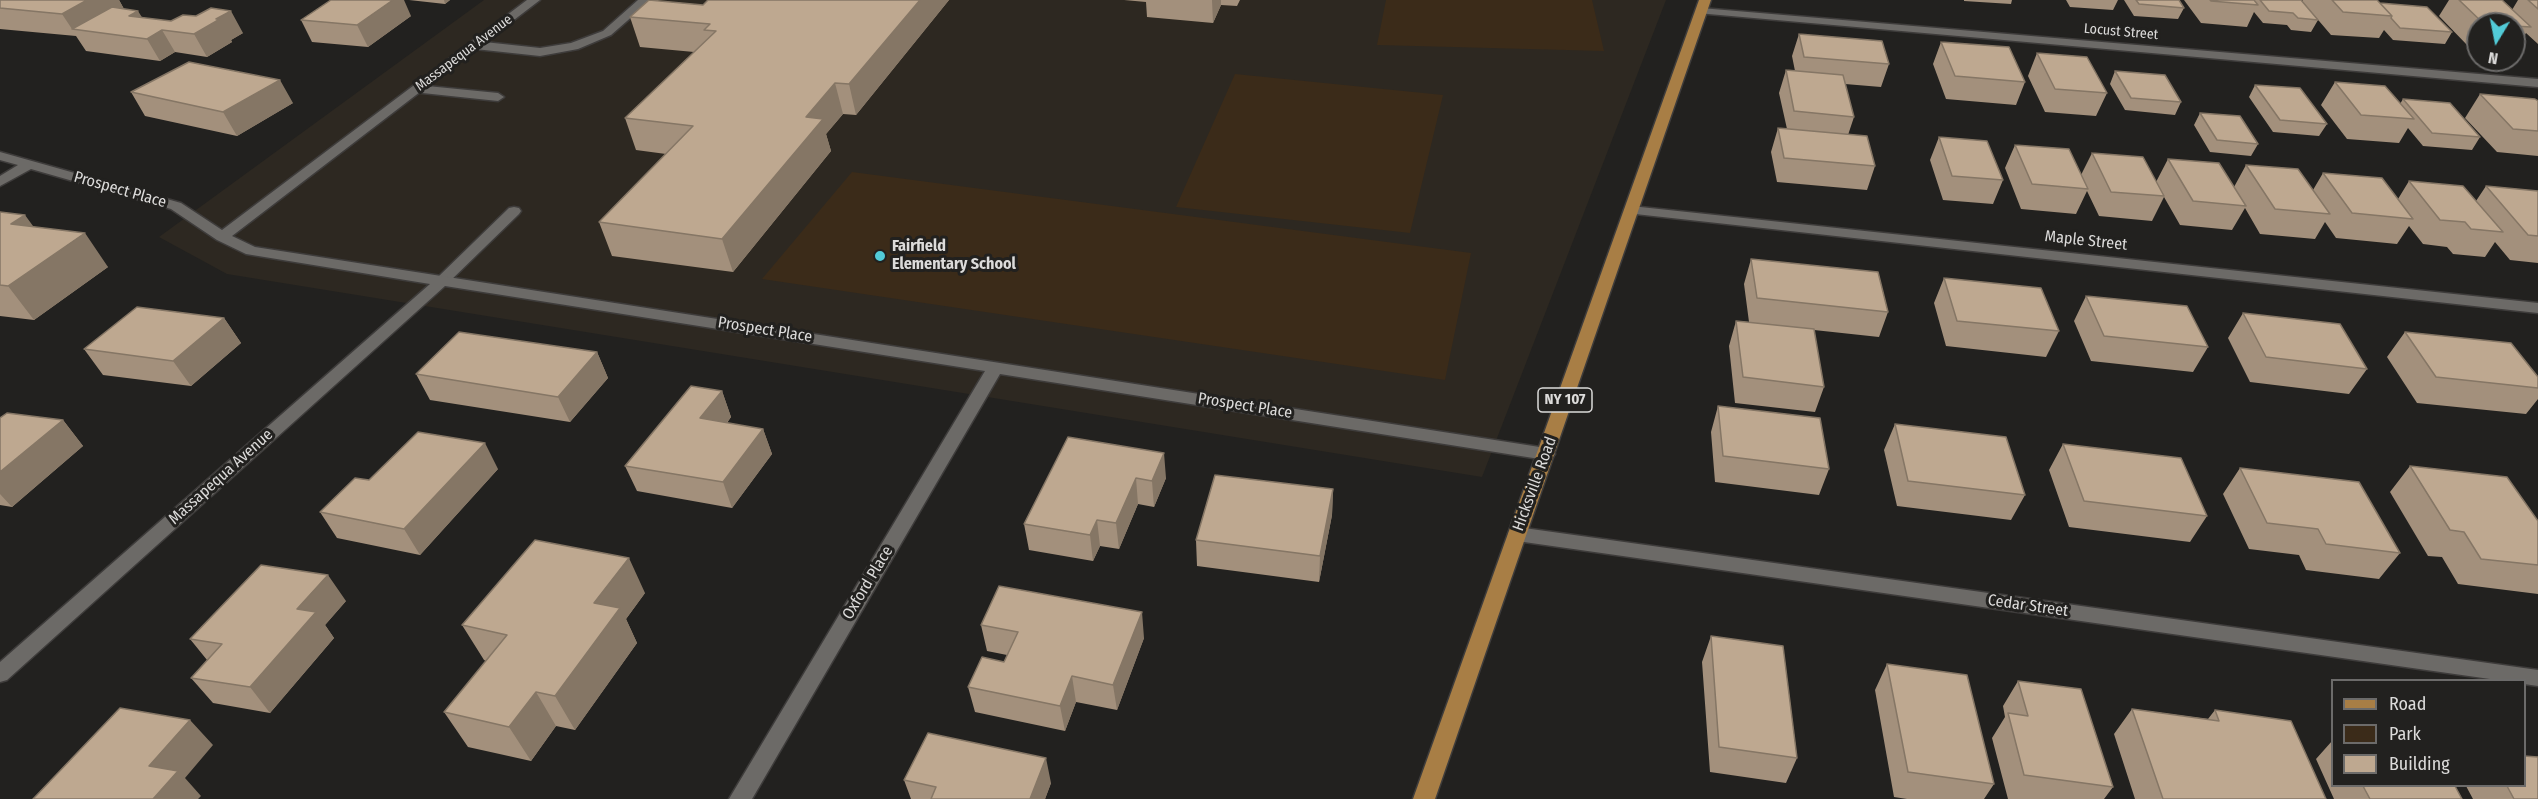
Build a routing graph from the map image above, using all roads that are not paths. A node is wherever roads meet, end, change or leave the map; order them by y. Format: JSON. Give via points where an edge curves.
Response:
{"nodes":[{"id":1,"x":534,"y":0,"type":"edge"},
{"id":2,"x":645,"y":0,"type":"edge"},
{"id":3,"x":1703,"y":5,"type":"edge"},
{"id":4,"x":475,"y":45,"type":"junction"},
{"id":5,"x":2538,"y":83,"type":"edge"},
{"id":6,"x":417,"y":89,"type":"junction"},
{"id":7,"x":498,"y":97,"type":"dead end"},
{"id":8,"x":0,"y":156,"type":"edge"},
{"id":9,"x":30,"y":164,"type":"junction"},
{"id":10,"x":0,"y":182,"type":"edge"},
{"id":11,"x":1631,"y":210,"type":"junction"},
{"id":12,"x":514,"y":211,"type":"dead end"},
{"id":13,"x":222,"y":237,"type":"junction"},
{"id":14,"x":443,"y":280,"type":"junction"},
{"id":15,"x":2538,"y":308,"type":"edge"},
{"id":16,"x":996,"y":366,"type":"junction"},
{"id":17,"x":1546,"y":454,"type":"junction"},
{"id":18,"x":1517,"y":534,"type":"junction"},
{"id":19,"x":0,"y":674,"type":"edge"},
{"id":20,"x":2538,"y":678,"type":"edge"},
{"id":21,"x":740,"y":799,"type":"edge"},
{"id":22,"x":1424,"y":799,"type":"edge"}],
"edges":[{"from":1,"to":4,"type":"street","name":"Massapequa Avenue"},
{"from":2,"to":4,"type":"street","via":[[607,33],[574,46],[540,52]]},
{"from":3,"to":5,"type":"street","name":"Locust Street"},
{"from":3,"to":11,"type":"main road","name":"Hicksville Road","number":"NY 107"},
{"from":4,"to":6,"type":"street","name":"Massapequa Avenue"},
{"from":6,"to":7,"type":"street"},
{"from":6,"to":13,"type":"street","name":"Massapequa Avenue"},
{"from":8,"to":9,"type":"street","name":"Prospect Place"},
{"from":9,"to":10,"type":"street"},
{"from":9,"to":13,"type":"street","name":"Prospect Place","via":[[176,206]]},
{"from":11,"to":15,"type":"street","name":"Maple Street"},
{"from":11,"to":17,"type":"main road","name":"Hicksville Road","number":"NY 107"},
{"from":12,"to":14,"type":"street","name":"Massapequa Avenue"},
{"from":13,"to":14,"type":"street","name":"Prospect Place","via":[[251,251]]},
{"from":14,"to":16,"type":"street","name":"Prospect Place"},
{"from":14,"to":19,"type":"street","name":"Massapequa Avenue"},
{"from":16,"to":17,"type":"street","name":"Prospect Place"},
{"from":16,"to":21,"type":"street","name":"Oxford Place"},
{"from":17,"to":18,"type":"main road","name":"Hicksville Road","number":"NY 107"},
{"from":18,"to":20,"type":"street","name":"Cedar Street"},
{"from":18,"to":22,"type":"main road","name":"Hicksville Road","number":"NY 107"}]}
